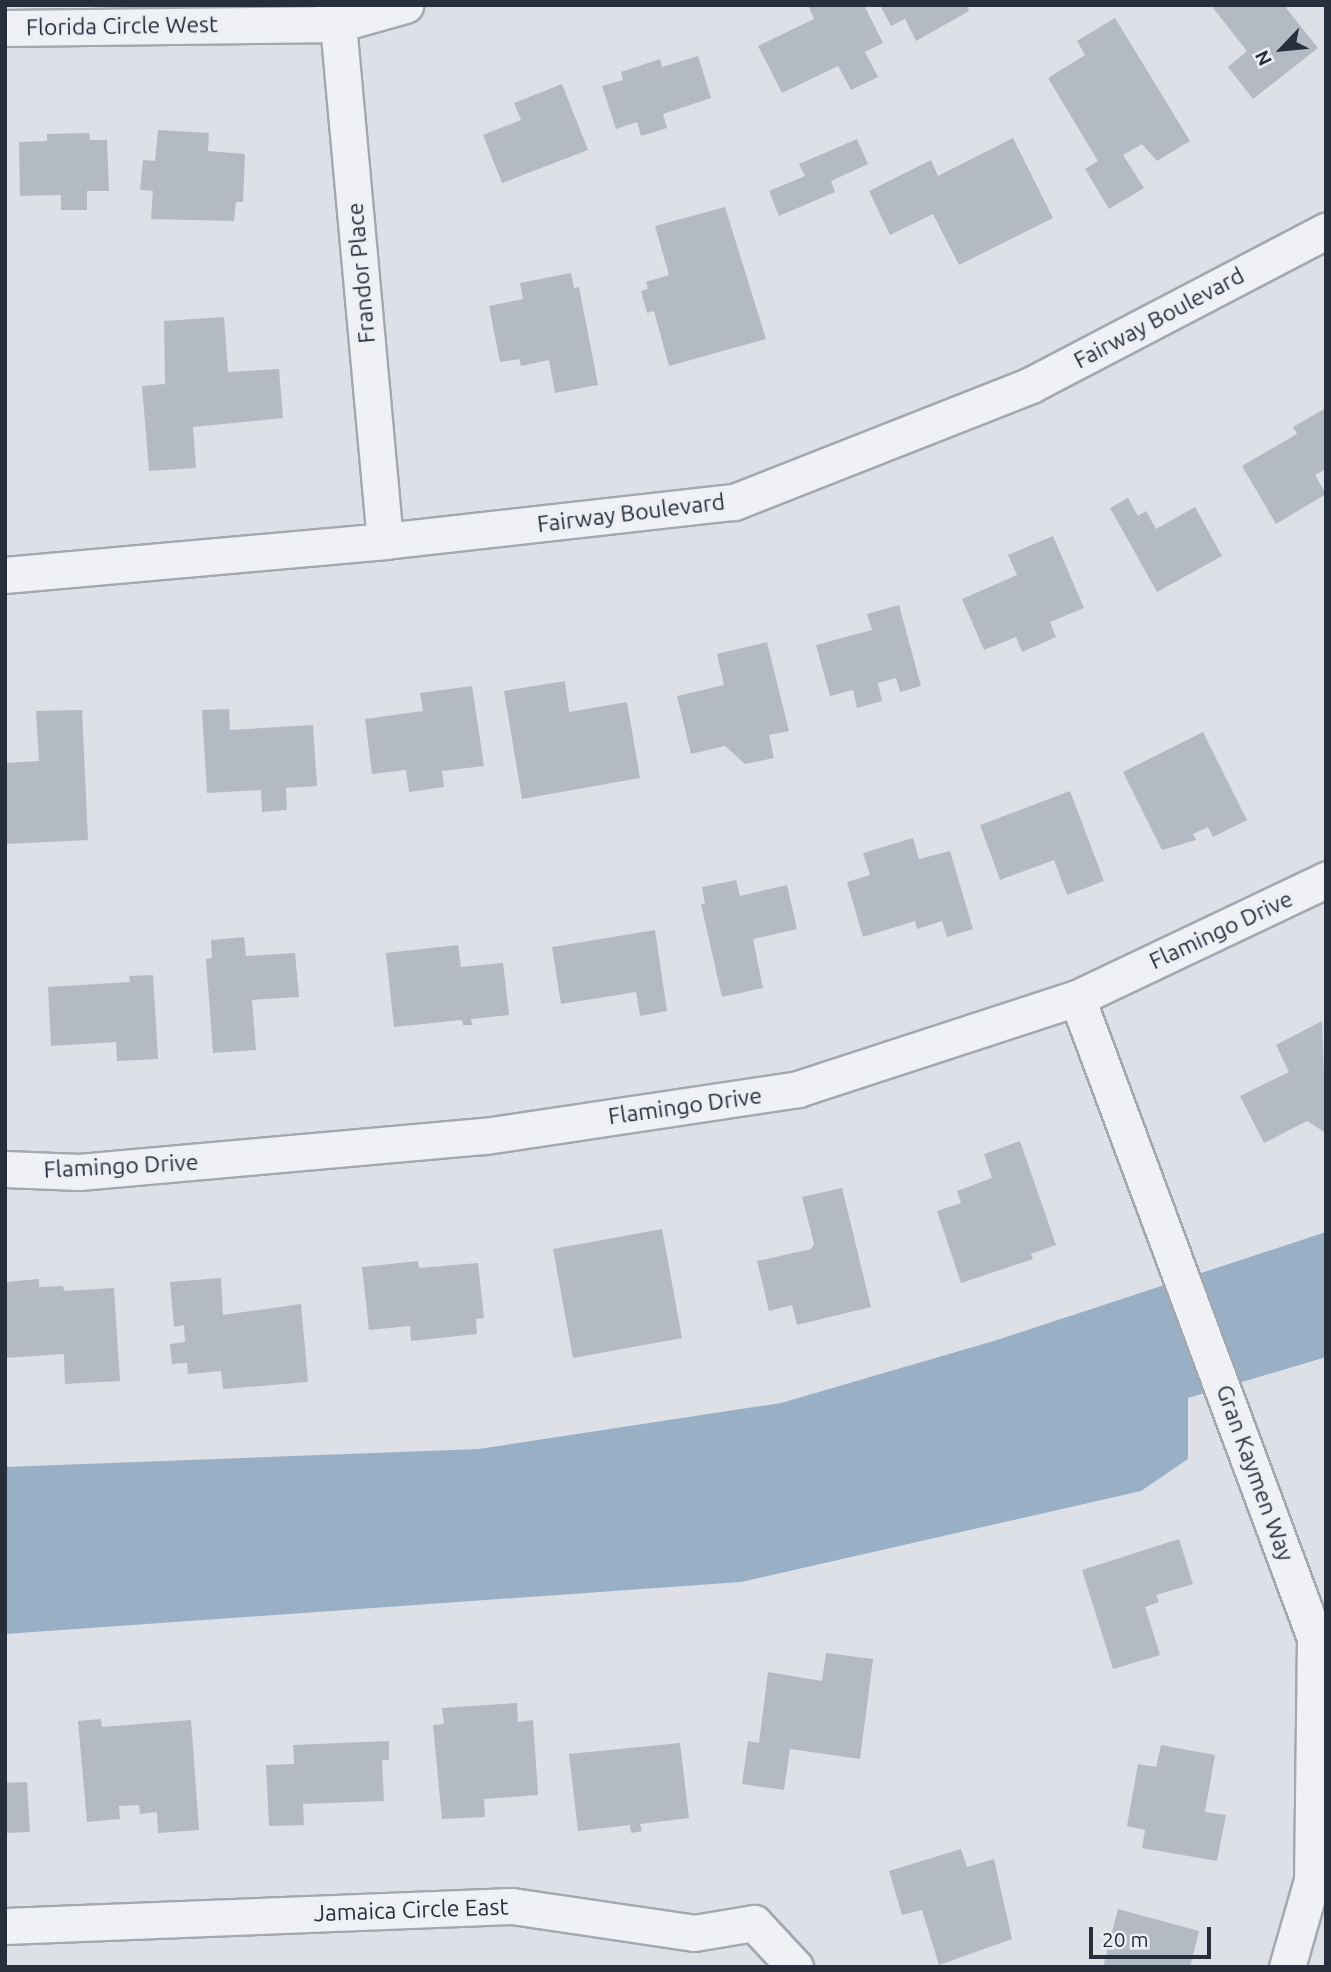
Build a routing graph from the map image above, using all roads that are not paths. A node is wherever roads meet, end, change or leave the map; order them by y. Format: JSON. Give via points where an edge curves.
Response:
{"nodes":[{"id":1,"x":405,"y":5,"type":"edge"},
{"id":2,"x":335,"y":14,"type":"edge"},
{"id":3,"x":5,"y":27,"type":"edge"},
{"id":4,"x":1326,"y":231,"type":"edge"},
{"id":5,"x":385,"y":541,"type":"junction"},
{"id":6,"x":5,"y":575,"type":"edge"},
{"id":7,"x":1326,"y":880,"type":"edge"},
{"id":8,"x":1077,"y":998,"type":"junction"},
{"id":9,"x":5,"y":1170,"type":"edge"},
{"id":10,"x":5,"y":1926,"type":"edge"},
{"id":11,"x":796,"y":1967,"type":"edge"},
{"id":12,"x":1287,"y":1967,"type":"edge"}],
"edges":[{"from":1,"to":2,"type":"street","name":"Florida Circle West"},
{"from":2,"to":3,"type":"street","name":"Florida Circle West"},
{"from":2,"to":5,"type":"street","name":"Frandor Place"},
{"from":4,"to":5,"type":"street","name":"Fairway Boulevard","via":[[1031,385],[734,502]]},
{"from":5,"to":6,"type":"street","name":"Fairway Boulevard"},
{"from":7,"to":8,"type":"street","name":"Flamingo Drive"},
{"from":8,"to":9,"type":"street","name":"Flamingo Drive","via":[[798,1089],[485,1136],[79,1172]]},
{"from":8,"to":12,"type":"street","name":"Gran Kaymen Way","via":[[1178,1259],[1315,1638],[1312,1880]]},
{"from":10,"to":11,"type":"street","name":"Jamaica Circle East","via":[[512,1906],[694,1933],[754,1923]]}]}
